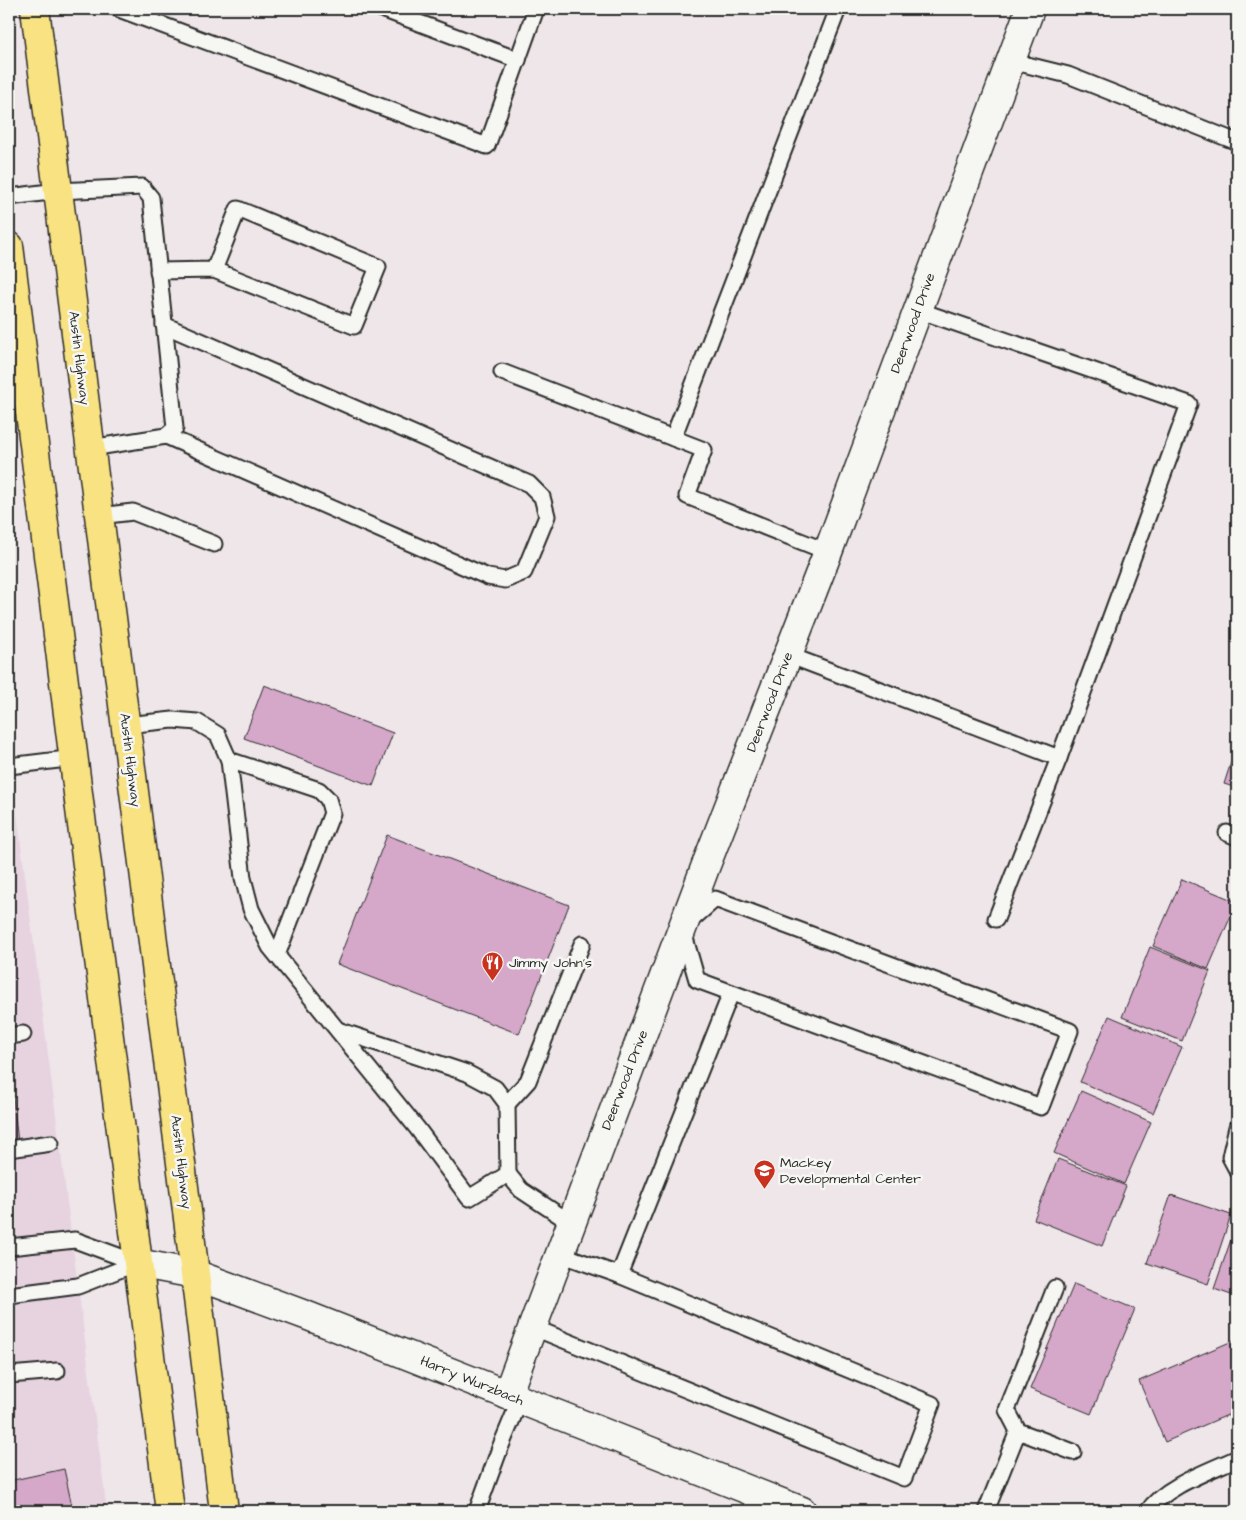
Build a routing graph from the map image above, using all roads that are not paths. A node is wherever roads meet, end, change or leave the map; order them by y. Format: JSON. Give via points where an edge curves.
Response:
{"nodes":[{"id":1,"x":35,"y":9,"type":"edge"},
{"id":2,"x":119,"y":9,"type":"edge"},
{"id":3,"x":382,"y":9,"type":"edge"},
{"id":4,"x":536,"y":9,"type":"edge"},
{"id":5,"x":838,"y":9,"type":"edge"},
{"id":6,"x":1030,"y":9,"type":"edge"},
{"id":7,"x":518,"y":60,"type":"junction"},
{"id":8,"x":1011,"y":60,"type":"junction"},
{"id":9,"x":1237,"y":142,"type":"edge"},
{"id":10,"x":58,"y":191,"type":"junction"},
{"id":11,"x":9,"y":197,"type":"edge"},
{"id":12,"x":9,"y":246,"type":"edge"},
{"id":13,"x":214,"y":270,"type":"junction"},
{"id":14,"x":158,"y":271,"type":"junction"},
{"id":15,"x":918,"y":310,"type":"junction"},
{"id":16,"x":164,"y":325,"type":"junction"},
{"id":17,"x":502,"y":372,"type":"dead end"},
{"id":18,"x":166,"y":436,"type":"junction"},
{"id":19,"x":673,"y":438,"type":"junction"},
{"id":20,"x":91,"y":448,"type":"junction"},
{"id":21,"x":99,"y":516,"type":"junction"},
{"id":22,"x":214,"y":544,"type":"dead end"},
{"id":23,"x":828,"y":552,"type":"junction"},
{"id":24,"x":788,"y":655,"type":"junction"},
{"id":25,"x":126,"y":725,"type":"junction"},
{"id":26,"x":75,"y":758,"type":"junction"},
{"id":27,"x":1059,"y":758,"type":"junction"},
{"id":28,"x":229,"y":760,"type":"junction"},
{"id":29,"x":9,"y":766,"type":"edge"},
{"id":30,"x":996,"y":919,"type":"dead end"},
{"id":31,"x":682,"y":928,"type":"junction"},
{"id":32,"x":582,"y":944,"type":"dead end"},
{"id":33,"x":277,"y":955,"type":"junction"},
{"id":34,"x":730,"y":993,"type":"junction"},
{"id":35,"x":338,"y":1030,"type":"junction"},
{"id":36,"x":508,"y":1104,"type":"junction"},
{"id":37,"x":1237,"y":1127,"type":"edge"},
{"id":38,"x":51,"y":1144,"type":"dead end"},
{"id":39,"x":9,"y":1149,"type":"edge"},
{"id":40,"x":1237,"y":1170,"type":"edge"},
{"id":41,"x":508,"y":1174,"type":"junction"},
{"id":42,"x":571,"y":1223,"type":"junction"},
{"id":43,"x":9,"y":1248,"type":"edge"},
{"id":44,"x":560,"y":1254,"type":"junction"},
{"id":45,"x":137,"y":1263,"type":"junction"},
{"id":46,"x":195,"y":1274,"type":"junction"},
{"id":47,"x":619,"y":1275,"type":"junction"},
{"id":48,"x":1055,"y":1288,"type":"dead end"},
{"id":49,"x":9,"y":1295,"type":"edge"},
{"id":50,"x":532,"y":1327,"type":"junction"},
{"id":51,"x":57,"y":1371,"type":"dead end"},
{"id":52,"x":9,"y":1375,"type":"edge"},
{"id":53,"x":513,"y":1397,"type":"junction"},
{"id":54,"x":1018,"y":1431,"type":"junction"},
{"id":55,"x":1073,"y":1452,"type":"dead end"},
{"id":56,"x":1237,"y":1458,"type":"edge"},
{"id":57,"x":753,"y":1502,"type":"edge"},
{"id":58,"x":170,"y":1511,"type":"edge"},
{"id":59,"x":224,"y":1511,"type":"edge"},
{"id":60,"x":478,"y":1511,"type":"edge"},
{"id":61,"x":802,"y":1511,"type":"edge"},
{"id":62,"x":986,"y":1511,"type":"edge"},
{"id":63,"x":1148,"y":1511,"type":"edge"}],
"edges":[{"from":1,"to":10,"type":"main road","name":"Austin Highway"},
{"from":2,"to":7,"type":"lane","via":[[487,146]]},
{"from":3,"to":7,"type":"lane"},
{"from":4,"to":7,"type":"lane"},
{"from":5,"to":19,"type":"lane"},
{"from":6,"to":8,"type":"street","name":"Deerwood Drive"},
{"from":8,"to":9,"type":"lane","via":[[1068,75]]},
{"from":8,"to":15,"type":"street","name":"Deerwood Drive"},
{"from":10,"to":11,"type":"lane"},
{"from":10,"to":14,"type":"lane","via":[[142,187],[151,198]]},
{"from":10,"to":20,"type":"main road","name":"Austin Highway"},
{"from":12,"to":26,"type":"main road"},
{"from":13,"to":13,"type":"lane","via":[[238,209],[378,267],[354,326]]},
{"from":13,"to":14,"type":"lane"},
{"from":14,"to":16,"type":"lane"},
{"from":15,"to":23,"type":"street","name":"Deerwood Drive"},
{"from":15,"to":27,"type":"lane","via":[[1189,404]]},
{"from":16,"to":18,"type":"lane","via":[[175,428]]},
{"from":16,"to":18,"type":"lane","via":[[529,484],[542,497],[547,516],[524,572],[506,580],[488,577]]},
{"from":17,"to":19,"type":"lane"},
{"from":18,"to":20,"type":"lane"},
{"from":19,"to":23,"type":"lane","via":[[704,450],[687,496]]},
{"from":20,"to":21,"type":"main road","name":"Austin Highway"},
{"from":21,"to":22,"type":"lane","via":[[133,512]]},
{"from":21,"to":25,"type":"main road","name":"Austin Highway"},
{"from":23,"to":24,"type":"street","name":"Deerwood Drive"},
{"from":24,"to":27,"type":"lane"},
{"from":24,"to":31,"type":"street","name":"Deerwood Drive"},
{"from":25,"to":28,"type":"lane","via":[[173,720],[197,722],[218,735]]},
{"from":25,"to":46,"type":"main road","name":"Austin Highway"},
{"from":26,"to":29,"type":"lane"},
{"from":26,"to":45,"type":"main road"},
{"from":27,"to":30,"type":"lane"},
{"from":28,"to":33,"type":"lane","via":[[243,878],[251,909]]},
{"from":28,"to":33,"type":"lane","via":[[319,790],[328,799],[332,813]]},
{"from":31,"to":34,"type":"lane","via":[[697,980]]},
{"from":31,"to":34,"type":"lane","via":[[715,899],[1070,1031],[1040,1107]]},
{"from":31,"to":42,"type":"street","name":"Deerwood Drive"},
{"from":32,"to":36,"type":"lane","via":[[528,1081]]},
{"from":33,"to":35,"type":"lane"},
{"from":34,"to":47,"type":"lane"},
{"from":35,"to":36,"type":"lane","via":[[467,1073],[495,1088]]},
{"from":35,"to":41,"type":"lane","via":[[469,1198]]},
{"from":36,"to":41,"type":"lane"},
{"from":37,"to":40,"type":"lane","via":[[1230,1157]]},
{"from":38,"to":39,"type":"lane"},
{"from":41,"to":42,"type":"lane","via":[[521,1190]]},
{"from":42,"to":44,"type":"street","name":"Deerwood Drive"},
{"from":43,"to":45,"type":"lane","via":[[75,1240]]},
{"from":44,"to":47,"type":"lane"},
{"from":44,"to":50,"type":"street","name":"Deerwood Drive"},
{"from":45,"to":46,"type":"street","name":"Harry Wurzbach"},
{"from":45,"to":49,"type":"lane","via":[[78,1286]]},
{"from":45,"to":58,"type":"main road"},
{"from":46,"to":53,"type":"street","name":"Harry Wurzbach"},
{"from":46,"to":59,"type":"main road","name":"Austin Highway"},
{"from":47,"to":50,"type":"lane","via":[[932,1404],[904,1478]]},
{"from":48,"to":54,"type":"lane","via":[[1007,1410]]},
{"from":50,"to":53,"type":"street","name":"Deerwood Drive"},
{"from":51,"to":52,"type":"lane"},
{"from":53,"to":57,"type":"street","name":"Harry Wurzbach"},
{"from":53,"to":60,"type":"lane","via":[[500,1448]]},
{"from":54,"to":55,"type":"lane"},
{"from":54,"to":62,"type":"lane"},
{"from":56,"to":63,"type":"lane","via":[[1169,1490]]},
{"from":57,"to":61,"type":"street","name":"Harry Wurzbach"}]}
